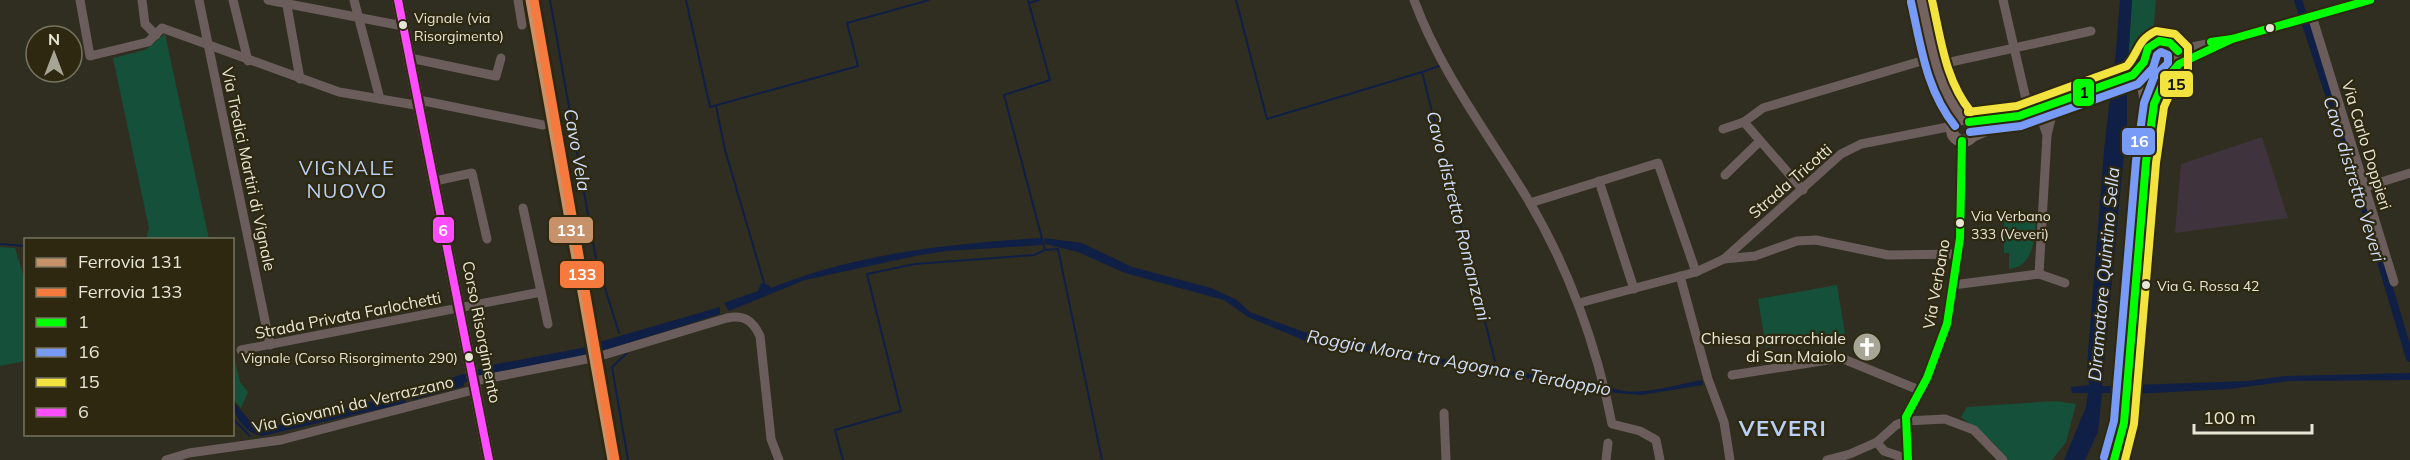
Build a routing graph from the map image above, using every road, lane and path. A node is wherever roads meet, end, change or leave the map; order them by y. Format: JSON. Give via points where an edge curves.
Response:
{"nodes":[{"id":1,"x":80,"y":0,"type":"edge"},
{"id":2,"x":142,"y":0,"type":"edge"},
{"id":3,"x":199,"y":0,"type":"edge"},
{"id":4,"x":233,"y":0,"type":"edge"},
{"id":5,"x":268,"y":0,"type":"edge"},
{"id":6,"x":354,"y":0,"type":"edge"},
{"id":7,"x":398,"y":0,"type":"edge"},
{"id":8,"x":518,"y":0,"type":"edge"},
{"id":9,"x":1414,"y":0,"type":"edge"},
{"id":10,"x":1921,"y":0,"type":"edge"},
{"id":11,"x":2003,"y":0,"type":"edge"},
{"id":12,"x":2370,"y":0,"type":"edge"},
{"id":13,"x":286,"y":2,"type":"edge"},
{"id":14,"x":2310,"y":16,"type":"junction"},
{"id":15,"x":358,"y":17,"type":"junction"},
{"id":16,"x":522,"y":25,"type":"dead end"},
{"id":17,"x":403,"y":26,"type":"junction"},
{"id":18,"x":2091,"y":31,"type":"dead end"},
{"id":19,"x":156,"y":34,"type":"junction"},
{"id":20,"x":2232,"y":39,"type":"junction"},
{"id":21,"x":208,"y":46,"type":"junction"},
{"id":22,"x":2175,"y":46,"type":"junction"},
{"id":23,"x":2014,"y":47,"type":"junction"},
{"id":24,"x":410,"y":58,"type":"junction"},
{"id":25,"x":501,"y":58,"type":"dead end"},
{"id":26,"x":248,"y":61,"type":"junction"},
{"id":27,"x":1936,"y":61,"type":"junction"},
{"id":28,"x":2179,"y":64,"type":"junction"},
{"id":29,"x":2153,"y":72,"type":"junction"},
{"id":30,"x":2133,"y":75,"type":"junction"},
{"id":31,"x":300,"y":79,"type":"junction"},
{"id":32,"x":380,"y":99,"type":"junction"},
{"id":33,"x":420,"y":103,"type":"junction"},
{"id":34,"x":2055,"y":103,"type":"junction"},
{"id":35,"x":2028,"y":112,"type":"junction"},
{"id":36,"x":1744,"y":122,"type":"junction"},
{"id":37,"x":1962,"y":122,"type":"junction"},
{"id":38,"x":543,"y":125,"type":"dead end"},
{"id":39,"x":1723,"y":129,"type":"dead end"},
{"id":40,"x":2047,"y":135,"type":"junction"},
{"id":41,"x":1966,"y":139,"type":"junction"},
{"id":42,"x":1760,"y":141,"type":"junction"},
{"id":43,"x":2146,"y":162,"type":"junction"},
{"id":44,"x":2410,"y":173,"type":"edge"},
{"id":45,"x":1725,"y":175,"type":"dead end"},
{"id":46,"x":435,"y":180,"type":"junction"},
{"id":47,"x":1599,"y":181,"type":"junction"},
{"id":48,"x":2365,"y":187,"type":"junction"},
{"id":49,"x":1803,"y":190,"type":"junction"},
{"id":50,"x":1530,"y":204,"type":"junction"},
{"id":51,"x":523,"y":208,"type":"dead end"},
{"id":52,"x":487,"y":239,"type":"dead end"},
{"id":53,"x":1958,"y":254,"type":"junction"},
{"id":54,"x":1724,"y":258,"type":"junction"},
{"id":55,"x":1696,"y":272,"type":"junction"},
{"id":56,"x":2039,"y":274,"type":"junction"},
{"id":57,"x":1680,"y":276,"type":"junction"},
{"id":58,"x":2394,"y":282,"type":"dead end"},
{"id":59,"x":2065,"y":283,"type":"dead end"},
{"id":60,"x":1953,"y":285,"type":"junction"},
{"id":61,"x":1634,"y":289,"type":"junction"},
{"id":62,"x":541,"y":292,"type":"junction"},
{"id":63,"x":1579,"y":303,"type":"junction"},
{"id":64,"x":460,"y":308,"type":"junction"},
{"id":65,"x":548,"y":324,"type":"dead end"},
{"id":66,"x":270,"y":345,"type":"junction"},
{"id":67,"x":241,"y":350,"type":"dead end"},
{"id":68,"x":1732,"y":375,"type":"dead end"},
{"id":69,"x":475,"y":379,"type":"junction"},
{"id":70,"x":1919,"y":390,"type":"junction"},
{"id":71,"x":1444,"y":413,"type":"dead end"},
{"id":72,"x":1906,"y":421,"type":"junction"},
{"id":73,"x":1877,"y":442,"type":"junction"},
{"id":74,"x":1608,"y":443,"type":"dead end"},
{"id":75,"x":1908,"y":459,"type":"edge"},
{"id":76,"x":166,"y":460,"type":"edge"},
{"id":77,"x":489,"y":460,"type":"edge"},
{"id":78,"x":779,"y":460,"type":"edge"},
{"id":79,"x":1446,"y":460,"type":"edge"},
{"id":80,"x":1606,"y":460,"type":"edge"},
{"id":81,"x":1660,"y":460,"type":"edge"},
{"id":82,"x":1731,"y":460,"type":"edge"},
{"id":83,"x":1827,"y":460,"type":"edge"},
{"id":84,"x":2003,"y":460,"type":"edge"},
{"id":85,"x":2114,"y":460,"type":"edge"}],
"edges":[{"from":1,"to":19,"type":"street","via":[[90,56],[148,42]]},
{"from":2,"to":19,"type":"street","via":[[145,24]]},
{"from":3,"to":21,"type":"street","name":"Via Tredici Martiri di Vignale"},
{"from":4,"to":26,"type":"street"},
{"from":5,"to":13,"type":"street"},
{"from":6,"to":15,"type":"street"},
{"from":7,"to":17,"type":"main road","name":"Corso Risorgimento"},
{"from":8,"to":16,"type":"street"},
{"from":9,"to":50,"type":"street","via":[[1442,64]]},
{"from":10,"to":27,"type":"main road"},
{"from":11,"to":23,"type":"street"},
{"from":12,"to":14,"type":"street"},
{"from":13,"to":15,"type":"street"},
{"from":13,"to":31,"type":"street"},
{"from":14,"to":20,"type":"street"},
{"from":14,"to":48,"type":"street","name":"Via Carlo Doppieri"},
{"from":15,"to":17,"type":"street"},
{"from":15,"to":32,"type":"street"},
{"from":17,"to":24,"type":"main road","name":"Corso Risorgimento"},
{"from":18,"to":23,"type":"street"},
{"from":19,"to":21,"type":"street","via":[[162,28]]},
{"from":20,"to":22,"type":"street"},
{"from":20,"to":28,"type":"street"},
{"from":21,"to":26,"type":"street"},
{"from":21,"to":66,"type":"street","name":"Via Tredici Martiri di Vignale"},
{"from":22,"to":28,"type":"main road"},
{"from":22,"to":29,"type":"main road","via":[[2165,41],[2153,43],[2145,51]]},
{"from":23,"to":27,"type":"street"},
{"from":23,"to":35,"type":"street"},
{"from":24,"to":25,"type":"street","via":[[496,76]]},
{"from":24,"to":33,"type":"main road","name":"Corso Risorgimento"},
{"from":26,"to":31,"type":"street"},
{"from":27,"to":36,"type":"street","via":[[1763,108]]},
{"from":27,"to":37,"type":"main road","via":[[1945,105]]},
{"from":28,"to":29,"type":"main road","via":[[2175,72]]},
{"from":29,"to":30,"type":"main road"},
{"from":29,"to":43,"type":"main road","via":[[2154,104]]},
{"from":30,"to":34,"type":"main road"},
{"from":30,"to":43,"type":"main road","via":[[2145,89],[2142,135]]},
{"from":31,"to":32,"type":"street","via":[[339,92]]},
{"from":32,"to":33,"type":"street"},
{"from":33,"to":38,"type":"street"},
{"from":33,"to":46,"type":"main road","name":"Corso Risorgimento"},
{"from":34,"to":35,"type":"main road"},
{"from":34,"to":40,"type":"street"},
{"from":35,"to":37,"type":"main road"},
{"from":35,"to":40,"type":"street"},
{"from":35,"to":41,"type":"main road"},
{"from":36,"to":39,"type":"street"},
{"from":36,"to":42,"type":"street"},
{"from":37,"to":41,"type":"main road","via":[[1973,129]]},
{"from":37,"to":41,"type":"main road","via":[[1954,136]]},
{"from":37,"to":49,"type":"street","name":"Strada Tricotti","via":[[1862,144],[1841,154]]},
{"from":40,"to":56,"type":"street"},
{"from":41,"to":53,"type":"street","name":"Via Verbano"},
{"from":42,"to":45,"type":"street"},
{"from":42,"to":49,"type":"street"},
{"from":43,"to":85,"type":"main road","via":[[2124,423]]},
{"from":44,"to":48,"type":"street"},
{"from":46,"to":52,"type":"street","via":[[472,173]]},
{"from":46,"to":64,"type":"main road","name":"Corso Risorgimento"},
{"from":47,"to":50,"type":"street"},
{"from":47,"to":55,"type":"street","via":[[1658,163]]},
{"from":47,"to":61,"type":"street"},
{"from":48,"to":58,"type":"street","name":"Via Carlo Doppieri"},
{"from":49,"to":54,"type":"street","name":"Strada Tricotti"},
{"from":50,"to":63,"type":"street"},
{"from":51,"to":62,"type":"street"},
{"from":53,"to":54,"type":"street","via":[[1888,255],[1816,240],[1797,241],[1755,256]]},
{"from":53,"to":60,"type":"street","name":"Via Verbano"},
{"from":54,"to":55,"type":"street"},
{"from":55,"to":57,"type":"street"},
{"from":56,"to":59,"type":"street"},
{"from":56,"to":60,"type":"street"},
{"from":57,"to":61,"type":"street"},
{"from":57,"to":82,"type":"street","via":[[1724,422]]},
{"from":60,"to":70,"type":"street","name":"Via Verbano","via":[[1947,324]]},
{"from":61,"to":63,"type":"street"},
{"from":62,"to":64,"type":"street","name":"Strada Privata Farlochetti"},
{"from":62,"to":65,"type":"street"},
{"from":63,"to":81,"type":"street","via":[[1612,424],[1656,440]]},
{"from":64,"to":66,"type":"street","name":"Strada Privata Farlochetti"},
{"from":64,"to":69,"type":"main road","name":"Corso Risorgimento"},
{"from":66,"to":67,"type":"street","name":"Strada Privata Farlochetti"},
{"from":68,"to":70,"type":"street","via":[[1841,358]]},
{"from":69,"to":76,"type":"street","name":"Via Giovanni da Verrazzano","via":[[281,440]]},
{"from":69,"to":77,"type":"main road","name":"Corso Risorgimento"},
{"from":69,"to":78,"type":"street","name":"Via Giovanni da Verrazzano","via":[[594,358],[727,318],[746,318],[760,336],[771,439]]},
{"from":70,"to":72,"type":"street","name":"Via Verbano"},
{"from":71,"to":79,"type":"street"},
{"from":72,"to":73,"type":"street","via":[[1896,424]]},
{"from":72,"to":75,"type":"street","name":"Via Verbano"},
{"from":72,"to":84,"type":"street","via":[[1945,419],[1964,424]]},
{"from":73,"to":75,"type":"street","via":[[1884,451]]},
{"from":73,"to":83,"type":"street"},
{"from":74,"to":80,"type":"street"}]}
